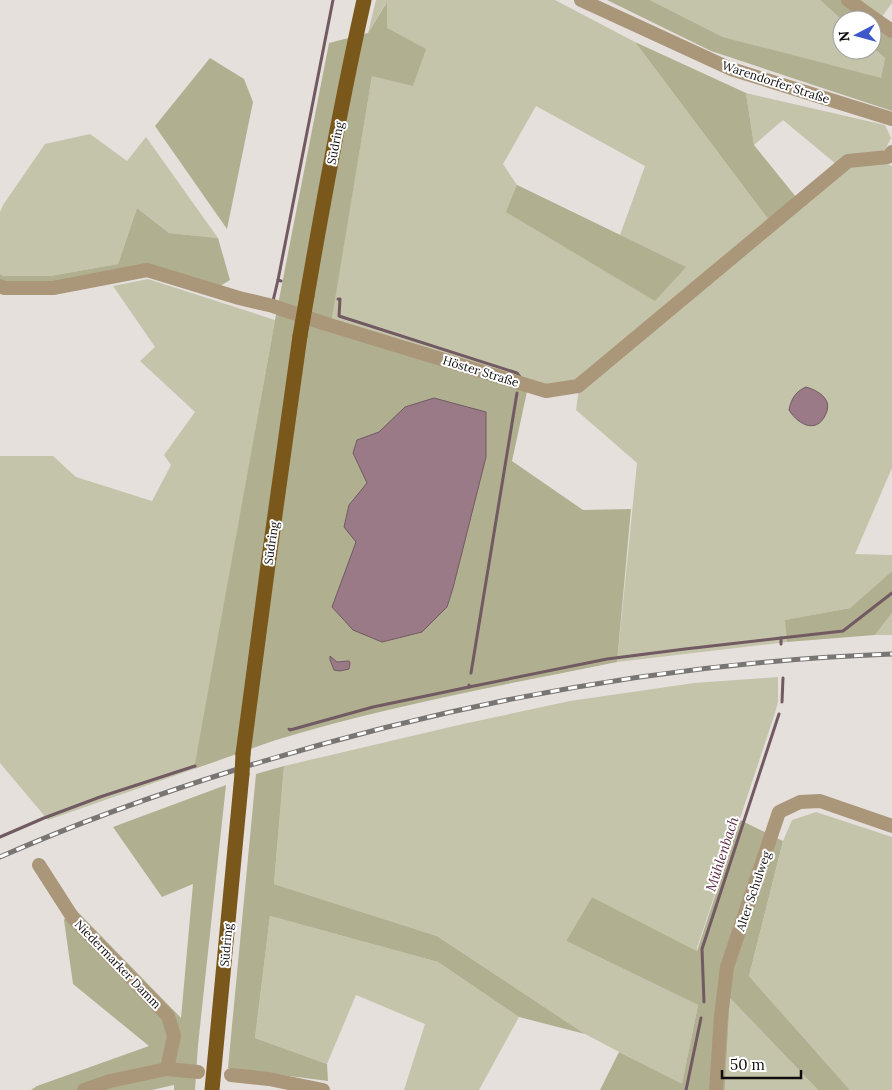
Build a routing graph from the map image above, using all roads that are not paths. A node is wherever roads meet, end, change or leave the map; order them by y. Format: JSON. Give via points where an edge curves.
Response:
{"nodes":[{"id":1,"x":364,"y":0,"type":"edge"},
{"id":2,"x":581,"y":0,"type":"edge"},
{"id":3,"x":848,"y":0,"type":"edge"},
{"id":4,"x":892,"y":31,"type":"edge"},
{"id":5,"x":892,"y":118,"type":"edge"},
{"id":6,"x":891,"y":156,"type":"edge"},
{"id":7,"x":0,"y":286,"type":"edge"},
{"id":8,"x":892,"y":826,"type":"edge"},
{"id":9,"x":39,"y":865,"type":"dead end"},
{"id":10,"x":167,"y":1069,"type":"junction"},
{"id":11,"x":198,"y":1072,"type":"dead end"},
{"id":12,"x":231,"y":1075,"type":"dead end"},
{"id":13,"x":84,"y":1090,"type":"edge"},
{"id":14,"x":212,"y":1090,"type":"edge"},
{"id":15,"x":323,"y":1090,"type":"edge"},
{"id":16,"x":716,"y":1090,"type":"edge"}],
"edges":[{"from":1,"to":14,"type":"main road","name":"Südring","bridge":true,"via":[[300,336],[243,754]]},
{"from":2,"to":5,"type":"street","name":"Warendorfer Straße","via":[[731,69]]},
{"from":3,"to":4,"type":"street"},
{"from":6,"to":7,"type":"street","name":"Höster Straße","via":[[848,161],[578,386],[546,391],[148,270],[53,288]]},
{"from":8,"to":16,"type":"street","name":"Alter Schulweg","via":[[820,801],[800,802],[779,812],[727,967]]},
{"from":9,"to":10,"type":"street","name":"Niedermarker Damm","via":[[73,918],[168,1016],[174,1036]]},
{"from":10,"to":11,"type":"street"},
{"from":10,"to":13,"type":"street"},
{"from":12,"to":15,"type":"street"}]}
